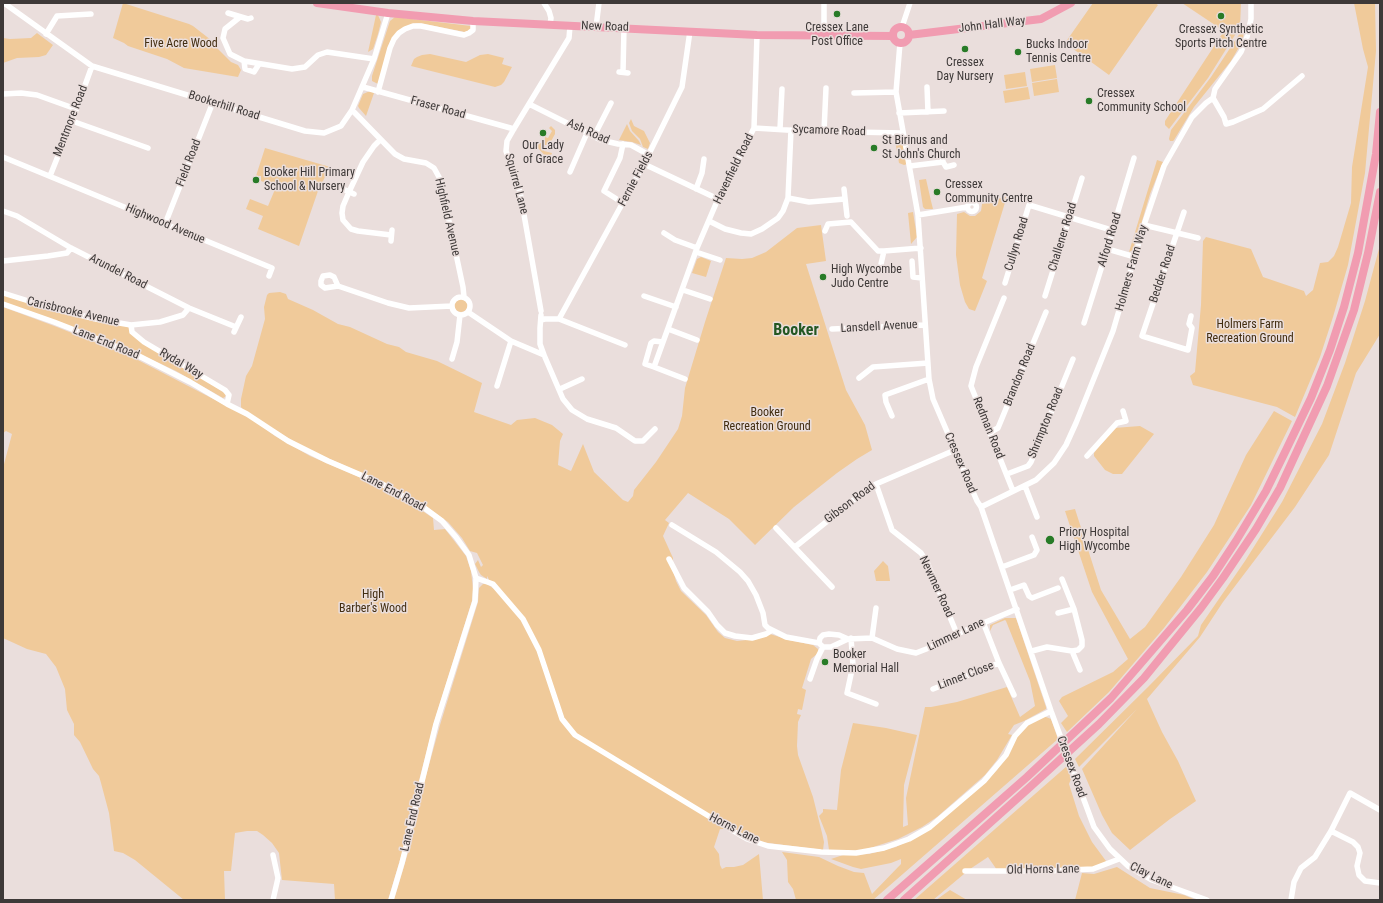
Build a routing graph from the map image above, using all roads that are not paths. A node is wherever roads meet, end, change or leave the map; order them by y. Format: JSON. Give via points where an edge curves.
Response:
{"nodes":[{"id":1,"x":317,"y":3,"type":"edge"},
{"id":2,"x":544,"y":3,"type":"edge"},
{"id":3,"x":599,"y":3,"type":"edge"},
{"id":4,"x":824,"y":3,"type":"edge"},
{"id":5,"x":910,"y":3,"type":"edge"},
{"id":6,"x":1071,"y":3,"type":"edge"},
{"id":7,"x":1251,"y":3,"type":"edge"},
{"id":8,"x":6,"y":4,"type":"edge"},
{"id":9,"x":228,"y":13,"type":"dead end"},
{"id":10,"x":388,"y":13,"type":"junction"},
{"id":11,"x":91,"y":14,"type":"dead end"},
{"id":12,"x":240,"y":17,"type":"junction"},
{"id":13,"x":251,"y":18,"type":"dead end"},
{"id":14,"x":473,"y":21,"type":"junction"},
{"id":15,"x":550,"y":25,"type":"junction"},
{"id":16,"x":570,"y":26,"type":"junction"},
{"id":17,"x":596,"y":27,"type":"junction"},
{"id":18,"x":902,"y":27,"type":"junction"},
{"id":19,"x":624,"y":28,"type":"junction"},
{"id":20,"x":690,"y":32,"type":"junction"},
{"id":21,"x":46,"y":34,"type":"junction"},
{"id":22,"x":758,"y":35,"type":"junction"},
{"id":23,"x":909,"y":35,"type":"junction"},
{"id":24,"x":824,"y":36,"type":"junction"},
{"id":25,"x":893,"y":36,"type":"junction"},
{"id":26,"x":900,"y":43,"type":"junction"},
{"id":27,"x":374,"y":59,"type":"junction"},
{"id":28,"x":244,"y":61,"type":"junction"},
{"id":29,"x":259,"y":64,"type":"junction"},
{"id":30,"x":92,"y":66,"type":"junction"},
{"id":31,"x":623,"y":73,"type":"dead end"},
{"id":32,"x":1302,"y":76,"type":"dead end"},
{"id":33,"x":362,"y":87,"type":"junction"},
{"id":34,"x":927,"y":87,"type":"dead end"},
{"id":35,"x":782,"y":88,"type":"dead end"},
{"id":36,"x":826,"y":88,"type":"dead end"},
{"id":37,"x":378,"y":92,"type":"junction"},
{"id":38,"x":854,"y":92,"type":"dead end"},
{"id":39,"x":896,"y":92,"type":"junction"},
{"id":40,"x":3,"y":94,"type":"edge"},
{"id":41,"x":1213,"y":98,"type":"junction"},
{"id":42,"x":213,"y":102,"type":"junction"},
{"id":43,"x":611,"y":103,"type":"dead end"},
{"id":44,"x":529,"y":104,"type":"junction"},
{"id":45,"x":76,"y":109,"type":"junction"},
{"id":46,"x":352,"y":110,"type":"junction"},
{"id":47,"x":944,"y":111,"type":"dead end"},
{"id":48,"x":928,"y":112,"type":"junction"},
{"id":49,"x":1380,"y":112,"type":"edge"},
{"id":50,"x":899,"y":113,"type":"junction"},
{"id":51,"x":72,"y":121,"type":"junction"},
{"id":52,"x":754,"y":128,"type":"junction"},
{"id":53,"x":514,"y":129,"type":"junction"},
{"id":54,"x":780,"y":129,"type":"junction"},
{"id":55,"x":791,"y":130,"type":"junction"},
{"id":56,"x":824,"y":131,"type":"junction"},
{"id":57,"x":588,"y":133,"type":"junction"},
{"id":58,"x":902,"y":133,"type":"junction"},
{"id":59,"x":594,"y":136,"type":"junction"},
{"id":60,"x":380,"y":140,"type":"junction"},
{"id":61,"x":623,"y":144,"type":"junction"},
{"id":62,"x":148,"y":148,"type":"dead end"},
{"id":63,"x":942,"y":152,"type":"dead end"},
{"id":64,"x":649,"y":155,"type":"junction"},
{"id":65,"x":3,"y":157,"type":"edge"},
{"id":66,"x":1134,"y":158,"type":"dead end"},
{"id":67,"x":704,"y":159,"type":"dead end"},
{"id":68,"x":943,"y":162,"type":"junction"},
{"id":69,"x":644,"y":164,"type":"junction"},
{"id":70,"x":954,"y":165,"type":"dead end"},
{"id":71,"x":910,"y":166,"type":"junction"},
{"id":72,"x":570,"y":172,"type":"dead end"},
{"id":73,"x":50,"y":176,"type":"junction"},
{"id":74,"x":1082,"y":178,"type":"dead end"},
{"id":75,"x":696,"y":189,"type":"junction"},
{"id":76,"x":844,"y":189,"type":"dead end"},
{"id":77,"x":1380,"y":192,"type":"edge"},
{"id":78,"x":788,"y":198,"type":"junction"},
{"id":79,"x":718,"y":199,"type":"junction"},
{"id":80,"x":845,"y":199,"type":"junction"},
{"id":81,"x":623,"y":202,"type":"junction"},
{"id":82,"x":967,"y":207,"type":"dead end"},
{"id":83,"x":3,"y":211,"type":"edge"},
{"id":84,"x":1184,"y":212,"type":"dead end"},
{"id":85,"x":918,"y":215,"type":"junction"},
{"id":86,"x":847,"y":216,"type":"dead end"},
{"id":87,"x":1069,"y":216,"type":"junction"},
{"id":88,"x":709,"y":221,"type":"junction"},
{"id":89,"x":165,"y":224,"type":"junction"},
{"id":90,"x":1144,"y":225,"type":"junction"},
{"id":91,"x":825,"y":231,"type":"dead end"},
{"id":92,"x":1111,"y":231,"type":"junction"},
{"id":93,"x":1176,"y":233,"type":"junction"},
{"id":94,"x":664,"y":234,"type":"dead end"},
{"id":95,"x":392,"y":235,"type":"dead end"},
{"id":96,"x":1198,"y":238,"type":"dead end"},
{"id":97,"x":71,"y":248,"type":"junction"},
{"id":98,"x":921,"y":248,"type":"junction"},
{"id":99,"x":1109,"y":248,"type":"junction"},
{"id":100,"x":696,"y":250,"type":"junction"},
{"id":101,"x":884,"y":251,"type":"junction"},
{"id":102,"x":1134,"y":257,"type":"junction"},
{"id":103,"x":720,"y":260,"type":"dead end"},
{"id":104,"x":3,"y":261,"type":"edge"},
{"id":105,"x":912,"y":261,"type":"dead end"},
{"id":106,"x":881,"y":264,"type":"dead end"},
{"id":107,"x":269,"y":276,"type":"dead end"},
{"id":108,"x":922,"y":278,"type":"junction"},
{"id":109,"x":1005,"y":283,"type":"dead end"},
{"id":110,"x":338,"y":286,"type":"dead end"},
{"id":111,"x":683,"y":290,"type":"junction"},
{"id":112,"x":3,"y":293,"type":"edge"},
{"id":113,"x":644,"y":296,"type":"dead end"},
{"id":114,"x":1045,"y":296,"type":"dead end"},
{"id":115,"x":464,"y":297,"type":"junction"},
{"id":116,"x":1004,"y":298,"type":"dead end"},
{"id":117,"x":710,"y":299,"type":"dead end"},
{"id":118,"x":3,"y":304,"type":"edge"},
{"id":119,"x":452,"y":306,"type":"junction"},
{"id":120,"x":676,"y":307,"type":"junction"},
{"id":121,"x":189,"y":308,"type":"junction"},
{"id":122,"x":468,"y":312,"type":"junction"},
{"id":123,"x":1046,"y":312,"type":"dead end"},
{"id":124,"x":460,"y":315,"type":"junction"},
{"id":125,"x":541,"y":315,"type":"junction"},
{"id":126,"x":1191,"y":316,"type":"dead end"},
{"id":127,"x":240,"y":317,"type":"dead end"},
{"id":128,"x":560,"y":319,"type":"junction"},
{"id":129,"x":1084,"y":323,"type":"dead end"},
{"id":130,"x":925,"y":324,"type":"junction"},
{"id":131,"x":130,"y":325,"type":"junction"},
{"id":132,"x":668,"y":329,"type":"junction"},
{"id":133,"x":832,"y":329,"type":"dead end"},
{"id":134,"x":697,"y":340,"type":"dead end"},
{"id":135,"x":511,"y":341,"type":"junction"},
{"id":136,"x":662,"y":342,"type":"junction"},
{"id":137,"x":626,"y":345,"type":"dead end"},
{"id":138,"x":544,"y":355,"type":"junction"},
{"id":139,"x":452,"y":359,"type":"dead end"},
{"id":140,"x":1072,"y":359,"type":"dead end"},
{"id":141,"x":928,"y":363,"type":"junction"},
{"id":142,"x":654,"y":368,"type":"junction"},
{"id":143,"x":859,"y":378,"type":"dead end"},
{"id":144,"x":582,"y":379,"type":"dead end"},
{"id":145,"x":685,"y":379,"type":"dead end"},
{"id":146,"x":929,"y":379,"type":"junction"},
{"id":147,"x":498,"y":385,"type":"dead end"},
{"id":148,"x":560,"y":389,"type":"junction"},
{"id":149,"x":227,"y":404,"type":"junction"},
{"id":150,"x":1123,"y":411,"type":"dead end"},
{"id":151,"x":892,"y":416,"type":"dead end"},
{"id":152,"x":655,"y":429,"type":"dead end"},
{"id":153,"x":989,"y":433,"type":"junction"},
{"id":154,"x":955,"y":450,"type":"junction"},
{"id":155,"x":1087,"y":456,"type":"dead end"},
{"id":156,"x":1007,"y":474,"type":"junction"},
{"id":157,"x":876,"y":484,"type":"junction"},
{"id":158,"x":1025,"y":486,"type":"junction"},
{"id":159,"x":1013,"y":491,"type":"junction"},
{"id":160,"x":981,"y":507,"type":"junction"},
{"id":161,"x":1037,"y":517,"type":"dead end"},
{"id":162,"x":672,"y":525,"type":"dead end"},
{"id":163,"x":776,"y":528,"type":"dead end"},
{"id":164,"x":1032,"y":537,"type":"dead end"},
{"id":165,"x":795,"y":547,"type":"junction"},
{"id":166,"x":669,"y":559,"type":"dead end"},
{"id":167,"x":1002,"y":567,"type":"junction"},
{"id":168,"x":476,"y":578,"type":"junction"},
{"id":169,"x":1062,"y":580,"type":"dead end"},
{"id":170,"x":832,"y":588,"type":"dead end"},
{"id":171,"x":1058,"y":588,"type":"dead end"},
{"id":172,"x":1010,"y":590,"type":"junction"},
{"id":173,"x":876,"y":608,"type":"dead end"},
{"id":174,"x":1017,"y":608,"type":"junction"},
{"id":175,"x":1074,"y":609,"type":"junction"},
{"id":176,"x":1058,"y":612,"type":"dead end"},
{"id":177,"x":984,"y":622,"type":"junction"},
{"id":178,"x":771,"y":630,"type":"junction"},
{"id":179,"x":957,"y":634,"type":"junction"},
{"id":180,"x":850,"y":638,"type":"junction"},
{"id":181,"x":872,"y":638,"type":"junction"},
{"id":182,"x":821,"y":645,"type":"junction"},
{"id":183,"x":1072,"y":651,"type":"junction"},
{"id":184,"x":1032,"y":652,"type":"junction"},
{"id":185,"x":999,"y":663,"type":"junction"},
{"id":186,"x":1080,"y":670,"type":"dead end"},
{"id":187,"x":810,"y":679,"type":"dead end"},
{"id":188,"x":932,"y":689,"type":"dead end"},
{"id":189,"x":1014,"y":695,"type":"dead end"},
{"id":190,"x":876,"y":704,"type":"dead end"},
{"id":191,"x":1051,"y":711,"type":"junction"},
{"id":192,"x":1380,"y":810,"type":"edge"},
{"id":193,"x":1331,"y":831,"type":"junction"},
{"id":194,"x":273,"y":855,"type":"dead end"},
{"id":195,"x":1119,"y":859,"type":"junction"},
{"id":196,"x":965,"y":871,"type":"dead end"},
{"id":197,"x":1380,"y":883,"type":"edge"},
{"id":198,"x":273,"y":900,"type":"edge"},
{"id":199,"x":391,"y":900,"type":"edge"},
{"id":200,"x":887,"y":900,"type":"edge"},
{"id":201,"x":904,"y":900,"type":"edge"},
{"id":202,"x":1206,"y":900,"type":"edge"},
{"id":203,"x":1291,"y":900,"type":"edge"}],
"edges":[{"from":1,"to":10,"type":"highway","name":"New Road"},
{"from":2,"to":15,"type":"street","via":[[551,18]]},
{"from":3,"to":17,"type":"street"},
{"from":4,"to":24,"type":"street"},
{"from":5,"to":18,"type":"street"},
{"from":6,"to":23,"type":"highway","name":"John Hall Way","via":[[1041,19]]},
{"from":7,"to":41,"type":"street","name":"Holmers Farm Way","via":[[1247,37],[1241,52],[1215,89]]},
{"from":8,"to":21,"type":"street","name":"Bookerhill Road"},
{"from":9,"to":12,"type":"street"},
{"from":10,"to":14,"type":"highway","name":"New Road"},
{"from":10,"to":27,"type":"street","name":"Bookerhill Road"},
{"from":11,"to":21,"type":"street","via":[[57,16]]},
{"from":12,"to":13,"type":"street"},
{"from":12,"to":28,"type":"street","via":[[225,29],[223,38],[230,54]]},
{"from":14,"to":15,"type":"highway","name":"New Road"},
{"from":14,"to":37,"type":"street","via":[[473,30],[464,35],[421,26],[413,26],[399,33],[390,48]]},
{"from":15,"to":16,"type":"highway","name":"New Road"},
{"from":16,"to":17,"type":"highway","name":"New Road"},
{"from":16,"to":44,"type":"street","name":"Squirrel Lane","via":[[569,38]]},
{"from":17,"to":19,"type":"highway","name":"New Road"},
{"from":18,"to":23,"type":"highway"},
{"from":18,"to":25,"type":"highway","via":[[895,31]]},
{"from":19,"to":20,"type":"highway","name":"New Road"},
{"from":19,"to":31,"type":"street"},
{"from":20,"to":22,"type":"highway","name":"New Road"},
{"from":20,"to":64,"type":"street","name":"Fernie Fields","via":[[682,87]]},
{"from":21,"to":30,"type":"street","name":"Bookerhill Road"},
{"from":22,"to":24,"type":"highway","name":"New Road"},
{"from":22,"to":52,"type":"street","name":"Havenfield Road"},
{"from":23,"to":26,"type":"highway","via":[[906,41]]},
{"from":24,"to":25,"type":"highway","name":"New Road"},
{"from":25,"to":26,"type":"highway","via":[[894,40]]},
{"from":26,"to":39,"type":"street","name":"Cressex Road"},
{"from":27,"to":29,"type":"street","via":[[328,52],[318,55],[305,67],[292,69]]},
{"from":27,"to":33,"type":"street","name":"Bookerhill Road"},
{"from":28,"to":29,"type":"street"},
{"from":28,"to":29,"type":"street","via":[[245,69],[254,72]]},
{"from":30,"to":42,"type":"street","name":"Bookerhill Road"},
{"from":30,"to":45,"type":"street","name":"Mentmore Road"},
{"from":32,"to":41,"type":"street","via":[[1263,110],[1226,124]]},
{"from":33,"to":37,"type":"street","name":"Fraser Road"},
{"from":33,"to":46,"type":"street","name":"Bookerhill Road"},
{"from":34,"to":48,"type":"street"},
{"from":35,"to":54,"type":"street","name":"Sycamore Road"},
{"from":36,"to":56,"type":"street"},
{"from":37,"to":53,"type":"street","name":"Fraser Road"},
{"from":38,"to":39,"type":"street"},
{"from":39,"to":50,"type":"street","name":"Cressex Road"},
{"from":40,"to":45,"type":"street","via":[[38,95]]},
{"from":41,"to":90,"type":"street","name":"Holmers Farm Way","via":[[1192,117],[1168,158]]},
{"from":42,"to":46,"type":"street","name":"Bookerhill Road","via":[[305,131],[324,133],[341,126]]},
{"from":42,"to":89,"type":"street","name":"Field Road"},
{"from":43,"to":59,"type":"street"},
{"from":44,"to":53,"type":"street","name":"Squirrel Lane"},
{"from":44,"to":57,"type":"street","name":"Ash Road"},
{"from":45,"to":51,"type":"street","name":"Mentmore Road"},
{"from":46,"to":60,"type":"street","name":"Highfield Avenue"},
{"from":47,"to":48,"type":"street"},
{"from":48,"to":50,"type":"street"},
{"from":49,"to":200,"type":"highway","via":[[1376,154],[1358,253],[1330,350],[1311,398],[1266,491],[1236,541],[1187,610],[1111,698],[1027,777]]},
{"from":50,"to":58,"type":"street","name":"Cressex Road"},
{"from":51,"to":62,"type":"street"},
{"from":51,"to":73,"type":"street","name":"Mentmore Road"},
{"from":52,"to":54,"type":"street","name":"Sycamore Road"},
{"from":52,"to":79,"type":"street","name":"Havenfield Road"},
{"from":53,"to":125,"type":"street","name":"Squirrel Lane","via":[[507,141],[506,151],[520,192]]},
{"from":54,"to":55,"type":"street","name":"Sycamore Road"},
{"from":55,"to":56,"type":"street","name":"Sycamore Road"},
{"from":55,"to":78,"type":"street"},
{"from":56,"to":58,"type":"street","name":"Sycamore Road"},
{"from":57,"to":59,"type":"street","name":"Ash Road"},
{"from":57,"to":72,"type":"street"},
{"from":58,"to":71,"type":"street","name":"Cressex Road"},
{"from":59,"to":61,"type":"street","name":"Ash Road"},
{"from":60,"to":95,"type":"street","via":[[362,162],[342,213],[343,220],[351,229]]},
{"from":60,"to":115,"type":"street","name":"Highfield Avenue","via":[[395,154],[426,163],[434,168],[439,177]]},
{"from":61,"to":64,"type":"street","name":"Ash Road","via":[[631,145]]},
{"from":61,"to":81,"type":"street","via":[[620,158],[604,191]]},
{"from":63,"to":68,"type":"street"},
{"from":64,"to":69,"type":"street","name":"Fernie Fields"},
{"from":65,"to":73,"type":"street","name":"Highwood Avenue"},
{"from":66,"to":92,"type":"street","name":"Alford Road"},
{"from":67,"to":75,"type":"street"},
{"from":68,"to":70,"type":"street","via":[[946,167]]},
{"from":68,"to":71,"type":"street"},
{"from":69,"to":75,"type":"street"},
{"from":69,"to":81,"type":"street","name":"Fernie Fields"},
{"from":71,"to":85,"type":"street","name":"Cressex Road"},
{"from":73,"to":89,"type":"street","name":"Highwood Avenue"},
{"from":74,"to":87,"type":"street","name":"Challener Road"},
{"from":75,"to":79,"type":"street"},
{"from":76,"to":80,"type":"street"},
{"from":77,"to":201,"type":"highway","via":[[1354,310],[1327,386],[1280,488],[1256,529],[1201,608],[1144,678],[1099,724]]},
{"from":78,"to":80,"type":"street","via":[[809,202]]},
{"from":78,"to":88,"type":"street","via":[[778,218],[751,234],[725,230]]},
{"from":79,"to":88,"type":"street","name":"Havenfield Road"},
{"from":80,"to":86,"type":"street"},
{"from":81,"to":128,"type":"street","name":"Fernie Fields"},
{"from":82,"to":85,"type":"street"},
{"from":83,"to":97,"type":"street","name":"Arundel Road","via":[[17,216]]},
{"from":84,"to":93,"type":"street","name":"Bedder Road"},
{"from":85,"to":98,"type":"street","name":"Cressex Road"},
{"from":87,"to":92,"type":"street"},
{"from":87,"to":109,"type":"street","name":"Cullyn Road","via":[[1029,204]]},
{"from":87,"to":114,"type":"street","name":"Challener Road"},
{"from":88,"to":100,"type":"street","name":"Havenfield Road"},
{"from":89,"to":107,"type":"street","name":"Highwood Avenue","via":[[272,268]]},
{"from":90,"to":93,"type":"street"},
{"from":90,"to":102,"type":"street","name":"Holmers Farm Way"},
{"from":91,"to":101,"type":"street","via":[[828,224],[850,222],[874,248]]},
{"from":92,"to":99,"type":"street","name":"Alford Road"},
{"from":93,"to":96,"type":"street"},
{"from":93,"to":126,"type":"street","name":"Bedder Road","via":[[1142,336],[1190,351]]},
{"from":94,"to":100,"type":"street"},
{"from":97,"to":104,"type":"street","via":[[67,253]]},
{"from":97,"to":121,"type":"street","name":"Arundel Road"},
{"from":98,"to":101,"type":"street"},
{"from":98,"to":108,"type":"street","name":"Cressex Road"},
{"from":99,"to":102,"type":"street"},
{"from":99,"to":129,"type":"street","name":"Alford Road"},
{"from":100,"to":103,"type":"street"},
{"from":100,"to":111,"type":"street","name":"Havenfield Road"},
{"from":101,"to":106,"type":"street"},
{"from":102,"to":158,"type":"street","name":"Holmers Farm Way","via":[[1114,331],[1066,445],[1054,463],[1036,480]]},
{"from":105,"to":108,"type":"street","via":[[914,277]]},
{"from":108,"to":130,"type":"street","name":"Cressex Road"},
{"from":110,"to":119,"type":"street","via":[[410,308]]},
{"from":111,"to":117,"type":"street"},
{"from":111,"to":120,"type":"street","name":"Havenfield Road"},
{"from":112,"to":131,"type":"street","name":"Carisbrooke Avenue","via":[[88,318]]},
{"from":113,"to":120,"type":"street"},
{"from":115,"to":119,"type":"street","via":[[457,297]]},
{"from":115,"to":122,"type":"street","via":[[470,303]]},
{"from":116,"to":153,"type":"street","name":"Redman Road","via":[[971,386]]},
{"from":118,"to":149,"type":"street","name":"Lane End Road","via":[[131,352]]},
{"from":119,"to":124,"type":"street","via":[[454,312]]},
{"from":120,"to":132,"type":"street","name":"Havenfield Road"},
{"from":121,"to":127,"type":"street","name":"Arundel Road","via":[[235,330]]},
{"from":121,"to":131,"type":"street","name":"Carisbrooke Avenue","via":[[183,315],[160,322]]},
{"from":122,"to":124,"type":"street"},
{"from":122,"to":135,"type":"street"},
{"from":123,"to":153,"type":"street","name":"Brandon Road","via":[[998,428]]},
{"from":124,"to":139,"type":"street"},
{"from":125,"to":128,"type":"street","via":[[545,319]]},
{"from":125,"to":138,"type":"street","name":"Squirrel Lane","via":[[540,344]]},
{"from":128,"to":137,"type":"street"},
{"from":130,"to":133,"type":"street","name":"Lansdell Avenue"},
{"from":130,"to":141,"type":"street","name":"Cressex Road"},
{"from":131,"to":149,"type":"street","name":"Rydal Way","via":[[132,332],[144,342],[225,390],[229,395]]},
{"from":132,"to":134,"type":"street"},
{"from":132,"to":136,"type":"street","name":"Havenfield Road"},
{"from":135,"to":138,"type":"street"},
{"from":135,"to":147,"type":"street"},
{"from":136,"to":142,"type":"street","name":"Havenfield Road"},
{"from":136,"to":142,"type":"street","via":[[651,343],[645,364]]},
{"from":138,"to":148,"type":"street","name":"Squirrel Lane"},
{"from":140,"to":156,"type":"street","name":"Shrimpton Road","via":[[1031,462],[1028,466]]},
{"from":141,"to":143,"type":"street","via":[[873,367]]},
{"from":141,"to":146,"type":"street","name":"Cressex Road"},
{"from":142,"to":145,"type":"street"},
{"from":144,"to":148,"type":"street"},
{"from":146,"to":151,"type":"street","via":[[886,395]]},
{"from":146,"to":154,"type":"street","name":"Cressex Road","via":[[934,399]]},
{"from":148,"to":152,"type":"street","name":"Squirrel Lane","via":[[563,399],[572,410],[587,419],[616,428],[635,441],[643,441]]},
{"from":149,"to":168,"type":"street","name":"Lane End Road","via":[[288,441],[382,484],[424,507],[456,537],[469,555]]},
{"from":150,"to":155,"type":"street","via":[[1126,421],[1117,423]]},
{"from":153,"to":156,"type":"street","name":"Redman Road"},
{"from":154,"to":157,"type":"street","name":"Gibson Road"},
{"from":154,"to":160,"type":"street","name":"Cressex Road"},
{"from":156,"to":159,"type":"street","name":"Redman Road"},
{"from":157,"to":165,"type":"street","name":"Gibson Road"},
{"from":157,"to":179,"type":"street","name":"Newmer Road","via":[[892,530],[921,553],[927,562]]},
{"from":158,"to":159,"type":"street","name":"Holmers Farm Way"},
{"from":158,"to":161,"type":"street"},
{"from":159,"to":160,"type":"street","name":"Holmers Farm Way"},
{"from":160,"to":167,"type":"street","name":"Cressex Road"},
{"from":162,"to":178,"type":"street","via":[[716,552],[740,572],[756,595],[765,625]]},
{"from":163,"to":165,"type":"street"},
{"from":164,"to":167,"type":"street","via":[[1037,550],[1034,555]]},
{"from":165,"to":170,"type":"street"},
{"from":166,"to":178,"type":"street","via":[[684,588],[725,632],[752,638]]},
{"from":167,"to":172,"type":"street","name":"Cressex Road"},
{"from":168,"to":191,"type":"street","name":"Horns Lane","via":[[494,584],[523,619],[539,650],[562,719],[575,734],[747,839],[768,846],[856,853],[884,848],[909,839],[930,826],[984,781],[1006,755],[1015,736],[1026,723]]},
{"from":168,"to":199,"type":"street","name":"Lane End Road","via":[[470,617],[436,724]]},
{"from":169,"to":175,"type":"street"},
{"from":171,"to":172,"type":"street","via":[[1032,598],[1024,585]]},
{"from":172,"to":174,"type":"street","name":"Cressex Road"},
{"from":173,"to":181,"type":"street"},
{"from":174,"to":177,"type":"street","name":"Limmer Lane"},
{"from":174,"to":184,"type":"street","name":"Cressex Road"},
{"from":175,"to":176,"type":"street"},
{"from":175,"to":183,"type":"street","via":[[1082,643],[1081,648]]},
{"from":177,"to":179,"type":"street","name":"Limmer Lane"},
{"from":177,"to":185,"type":"street"},
{"from":178,"to":182,"type":"street","via":[[786,637]]},
{"from":179,"to":181,"type":"street","name":"Limmer Lane","via":[[916,653],[897,649]]},
{"from":180,"to":181,"type":"street","name":"Limmer Lane"},
{"from":180,"to":182,"type":"street","via":[[831,647]]},
{"from":180,"to":182,"type":"street","name":"Limmer Lane","via":[[829,634],[821,637]]},
{"from":180,"to":190,"type":"street","via":[[853,665],[847,693]]},
{"from":182,"to":187,"type":"street"},
{"from":183,"to":184,"type":"street","via":[[1047,647]]},
{"from":183,"to":186,"type":"street"},
{"from":184,"to":191,"type":"street","name":"Cressex Road"},
{"from":185,"to":188,"type":"street","name":"Linnet Close"},
{"from":185,"to":189,"type":"street"},
{"from":191,"to":195,"type":"street","name":"Cressex Road","via":[[1094,827]]},
{"from":192,"to":193,"type":"street","via":[[1350,793]]},
{"from":193,"to":197,"type":"street","via":[[1358,847],[1359,875],[1365,881]]},
{"from":193,"to":203,"type":"street","via":[[1315,857],[1301,868],[1294,882]]},
{"from":194,"to":198,"type":"street","via":[[278,878]]},
{"from":195,"to":196,"type":"street","name":"Old Horns Lane","via":[[1093,869]]},
{"from":195,"to":202,"type":"street","name":"Clay Lane","via":[[1152,880]]}]}
